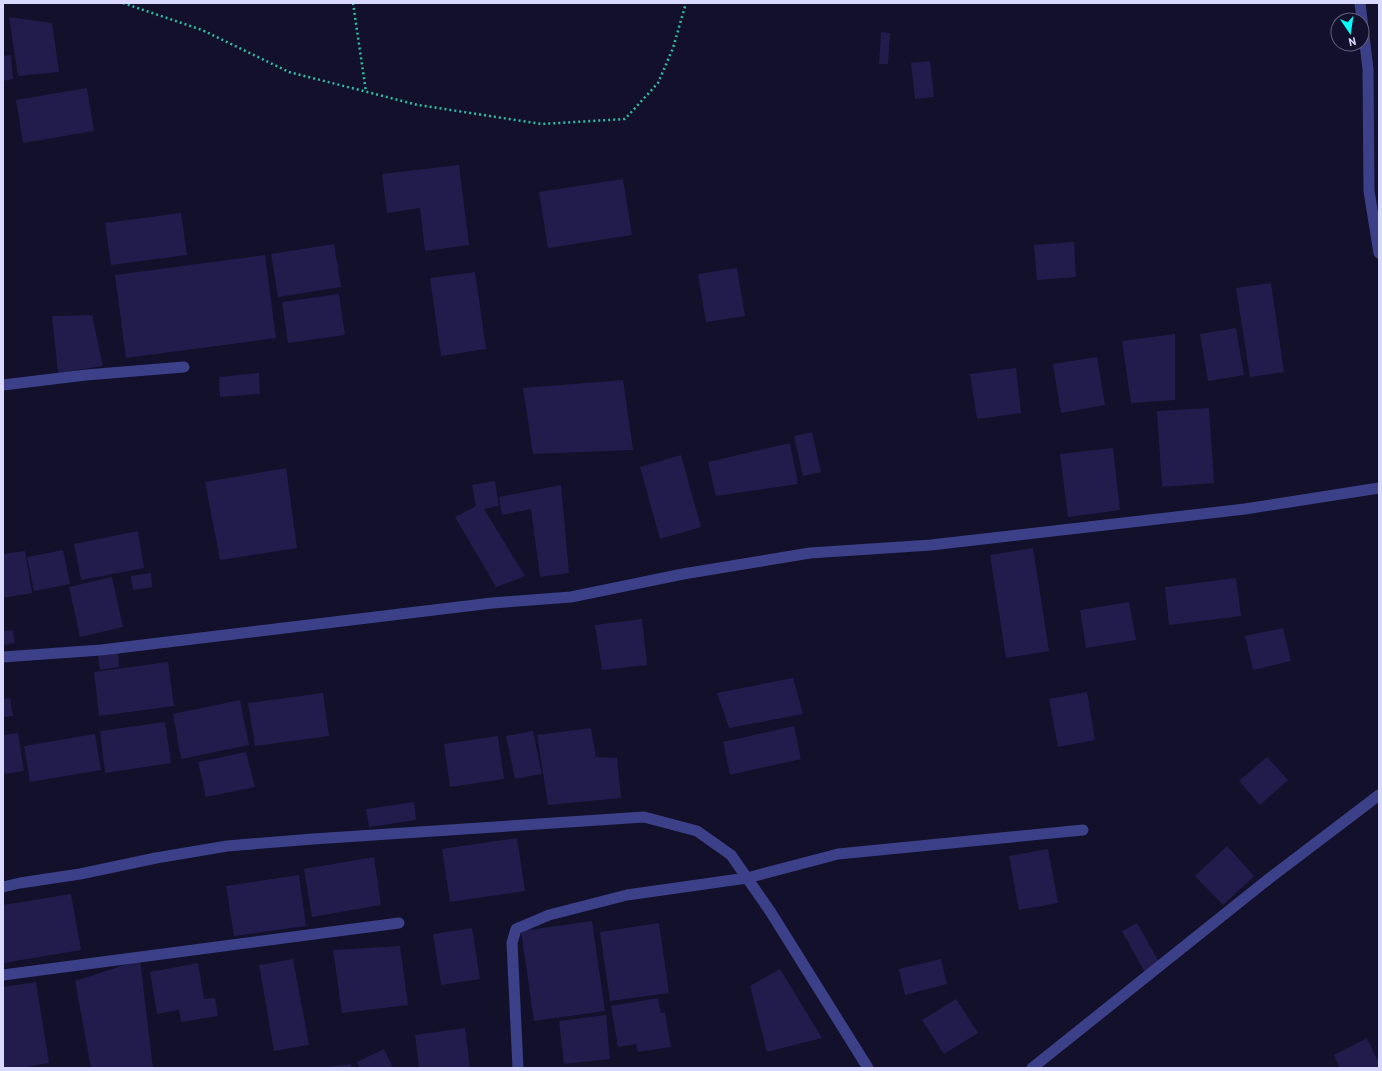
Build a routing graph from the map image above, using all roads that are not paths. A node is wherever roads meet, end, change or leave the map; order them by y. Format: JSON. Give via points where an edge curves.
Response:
{"nodes":[{"id":1,"x":1360,"y":3,"type":"edge"},
{"id":2,"x":1379,"y":253,"type":"edge"},
{"id":3,"x":184,"y":367,"type":"dead end"},
{"id":4,"x":3,"y":385,"type":"edge"},
{"id":5,"x":1379,"y":488,"type":"edge"},
{"id":6,"x":3,"y":657,"type":"edge"},
{"id":7,"x":1379,"y":795,"type":"edge"},
{"id":8,"x":1083,"y":830,"type":"dead end"},
{"id":9,"x":747,"y":878,"type":"junction"},
{"id":10,"x":3,"y":887,"type":"edge"},
{"id":11,"x":399,"y":923,"type":"dead end"},
{"id":12,"x":3,"y":975,"type":"edge"},
{"id":13,"x":518,"y":1068,"type":"edge"},
{"id":14,"x":868,"y":1068,"type":"edge"},
{"id":15,"x":1032,"y":1068,"type":"edge"}],
"edges":[{"from":1,"to":2,"type":"street","via":[[1368,69],[1369,191]]},
{"from":3,"to":4,"type":"street"},
{"from":5,"to":6,"type":"street","via":[[1245,509],[931,544],[810,553],[683,574],[571,597],[492,603],[101,650]]},
{"from":7,"to":15,"type":"street","via":[[1266,881]]},
{"from":8,"to":9,"type":"street","via":[[838,854]]},
{"from":9,"to":10,"type":"street","via":[[731,855],[697,831],[644,817],[226,846]]},
{"from":9,"to":13,"type":"street","via":[[627,895],[549,915],[516,929],[512,943],[512,960]]},
{"from":9,"to":14,"type":"street"},
{"from":11,"to":12,"type":"street"}]}
